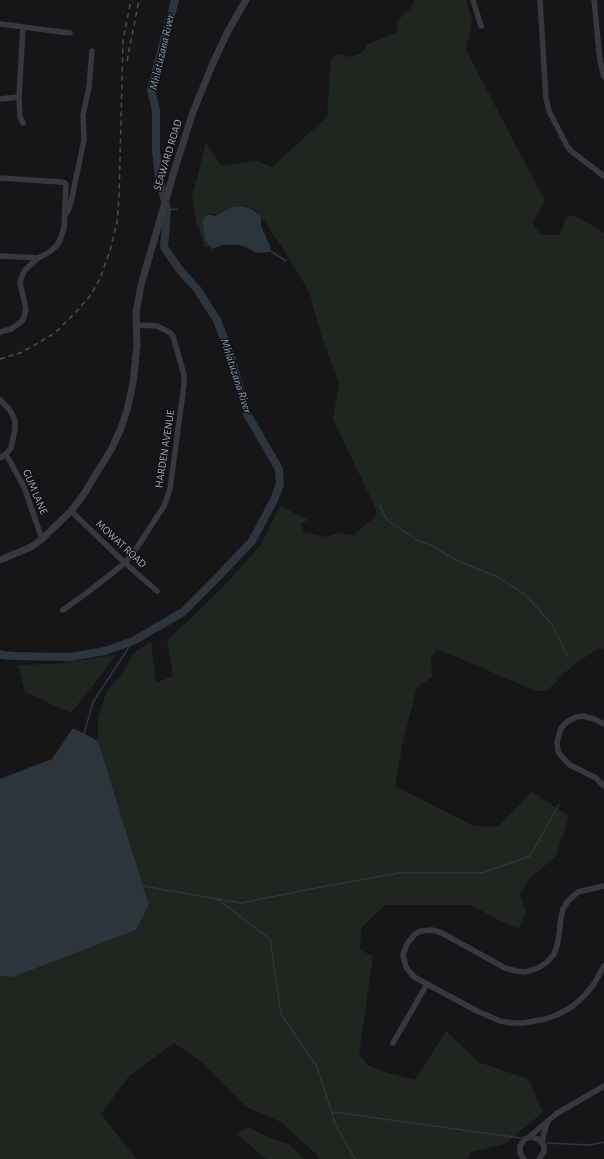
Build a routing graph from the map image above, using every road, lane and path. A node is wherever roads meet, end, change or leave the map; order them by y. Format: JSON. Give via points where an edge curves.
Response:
{"nodes":[{"id":1,"x":246,"y":0,"type":"edge"},
{"id":2,"x":474,"y":0,"type":"edge"},
{"id":3,"x":540,"y":0,"type":"edge"},
{"id":4,"x":594,"y":0,"type":"edge"},
{"id":5,"x":0,"y":24,"type":"edge"},
{"id":6,"x":481,"y":26,"type":"dead end"},
{"id":7,"x":23,"y":27,"type":"junction"},
{"id":8,"x":70,"y":33,"type":"dead end"},
{"id":9,"x":92,"y":51,"type":"dead end"},
{"id":10,"x":604,"y":77,"type":"edge"},
{"id":11,"x":19,"y":97,"type":"junction"},
{"id":12,"x":0,"y":99,"type":"edge"},
{"id":13,"x":23,"y":123,"type":"dead end"},
{"id":14,"x":604,"y":176,"type":"edge"},
{"id":15,"x":0,"y":178,"type":"edge"},
{"id":16,"x":64,"y":215,"type":"junction"},
{"id":17,"x":0,"y":256,"type":"edge"},
{"id":18,"x":38,"y":258,"type":"junction"},
{"id":19,"x":137,"y":325,"type":"junction"},
{"id":20,"x":0,"y":332,"type":"edge"},
{"id":21,"x":0,"y":400,"type":"edge"},
{"id":22,"x":6,"y":454,"type":"junction"},
{"id":23,"x":0,"y":458,"type":"edge"},
{"id":24,"x":71,"y":512,"type":"junction"},
{"id":25,"x":42,"y":539,"type":"junction"},
{"id":26,"x":0,"y":560,"type":"edge"},
{"id":27,"x":125,"y":563,"type":"junction"},
{"id":28,"x":157,"y":591,"type":"dead end"},
{"id":29,"x":63,"y":610,"type":"dead end"},
{"id":30,"x":604,"y":724,"type":"edge"},
{"id":31,"x":604,"y":786,"type":"edge"},
{"id":32,"x":604,"y":887,"type":"edge"},
{"id":33,"x":604,"y":966,"type":"edge"},
{"id":34,"x":427,"y":984,"type":"junction"},
{"id":35,"x":393,"y":1043,"type":"dead end"},
{"id":36,"x":604,"y":1086,"type":"edge"},
{"id":37,"x":548,"y":1120,"type":"junction"},
{"id":38,"x":528,"y":1138,"type":"junction"},
{"id":39,"x":542,"y":1143,"type":"junction"},
{"id":40,"x":544,"y":1152,"type":"junction"},
{"id":41,"x":523,"y":1159,"type":"edge"},
{"id":42,"x":540,"y":1159,"type":"edge"},
{"id":43,"x":546,"y":1159,"type":"edge"}],
"edges":[{"from":1,"to":19,"type":"street","name":"SEAWARD ROAD","via":[[228,31],[193,112],[141,284],[136,313]]},
{"from":2,"to":6,"type":"street"},
{"from":3,"to":14,"type":"street","via":[[549,111],[571,151]]},
{"from":4,"to":10,"type":"street"},
{"from":5,"to":7,"type":"street"},
{"from":7,"to":8,"type":"street"},
{"from":7,"to":11,"type":"street"},
{"from":9,"to":16,"type":"street","via":[[89,87],[83,115],[84,140],[71,202]]},
{"from":11,"to":12,"type":"street"},
{"from":11,"to":13,"type":"street","via":[[20,117]]},
{"from":15,"to":16,"type":"street","via":[[64,183]]},
{"from":16,"to":18,"type":"street","via":[[63,232],[57,245]]},
{"from":17,"to":18,"type":"street"},
{"from":18,"to":20,"type":"street","via":[[25,270],[21,279],[20,286],[26,309],[22,321],[12,329]]},
{"from":19,"to":24,"type":"street","name":"SEAWARD ROAD","via":[[136,364],[121,428],[112,448]]},
{"from":19,"to":27,"type":"street","name":"HARDEN AVENUE","via":[[157,326],[173,336],[182,366],[184,385],[170,490],[164,506]]},
{"from":21,"to":22,"type":"street","via":[[9,409],[15,421],[11,448]]},
{"from":22,"to":23,"type":"street"},
{"from":22,"to":25,"type":"street","name":"GUM LANE","via":[[24,487]]},
{"from":24,"to":25,"type":"street","name":"SEAWARD ROAD"},
{"from":24,"to":27,"type":"street","name":"MOWAT ROAD"},
{"from":25,"to":26,"type":"street","name":"SEAWARD ROAD","via":[[31,547]]},
{"from":27,"to":28,"type":"street","name":"MOWAT ROAD"},
{"from":27,"to":29,"type":"street","name":"HARDEN AVENUE"},
{"from":30,"to":31,"type":"street","via":[[584,716],[576,717],[561,728],[557,742],[558,751],[570,765],[596,778]]},
{"from":32,"to":34,"type":"street","via":[[578,892],[568,901],[563,908],[554,954],[540,967],[525,972],[505,968],[437,932],[427,930],[415,934],[407,944],[404,962],[414,977]]},
{"from":33,"to":34,"type":"street","via":[[590,990],[573,1006],[546,1019],[523,1023],[489,1017]]},
{"from":34,"to":35,"type":"street"},
{"from":36,"to":37,"type":"street"},
{"from":37,"to":38,"type":"street"},
{"from":37,"to":39,"type":"street"},
{"from":38,"to":39,"type":"street","via":[[538,1139]]},
{"from":38,"to":41,"type":"street","via":[[520,1147]]},
{"from":39,"to":40,"type":"street"},
{"from":40,"to":42,"type":"street"},
{"from":40,"to":43,"type":"street"}]}
